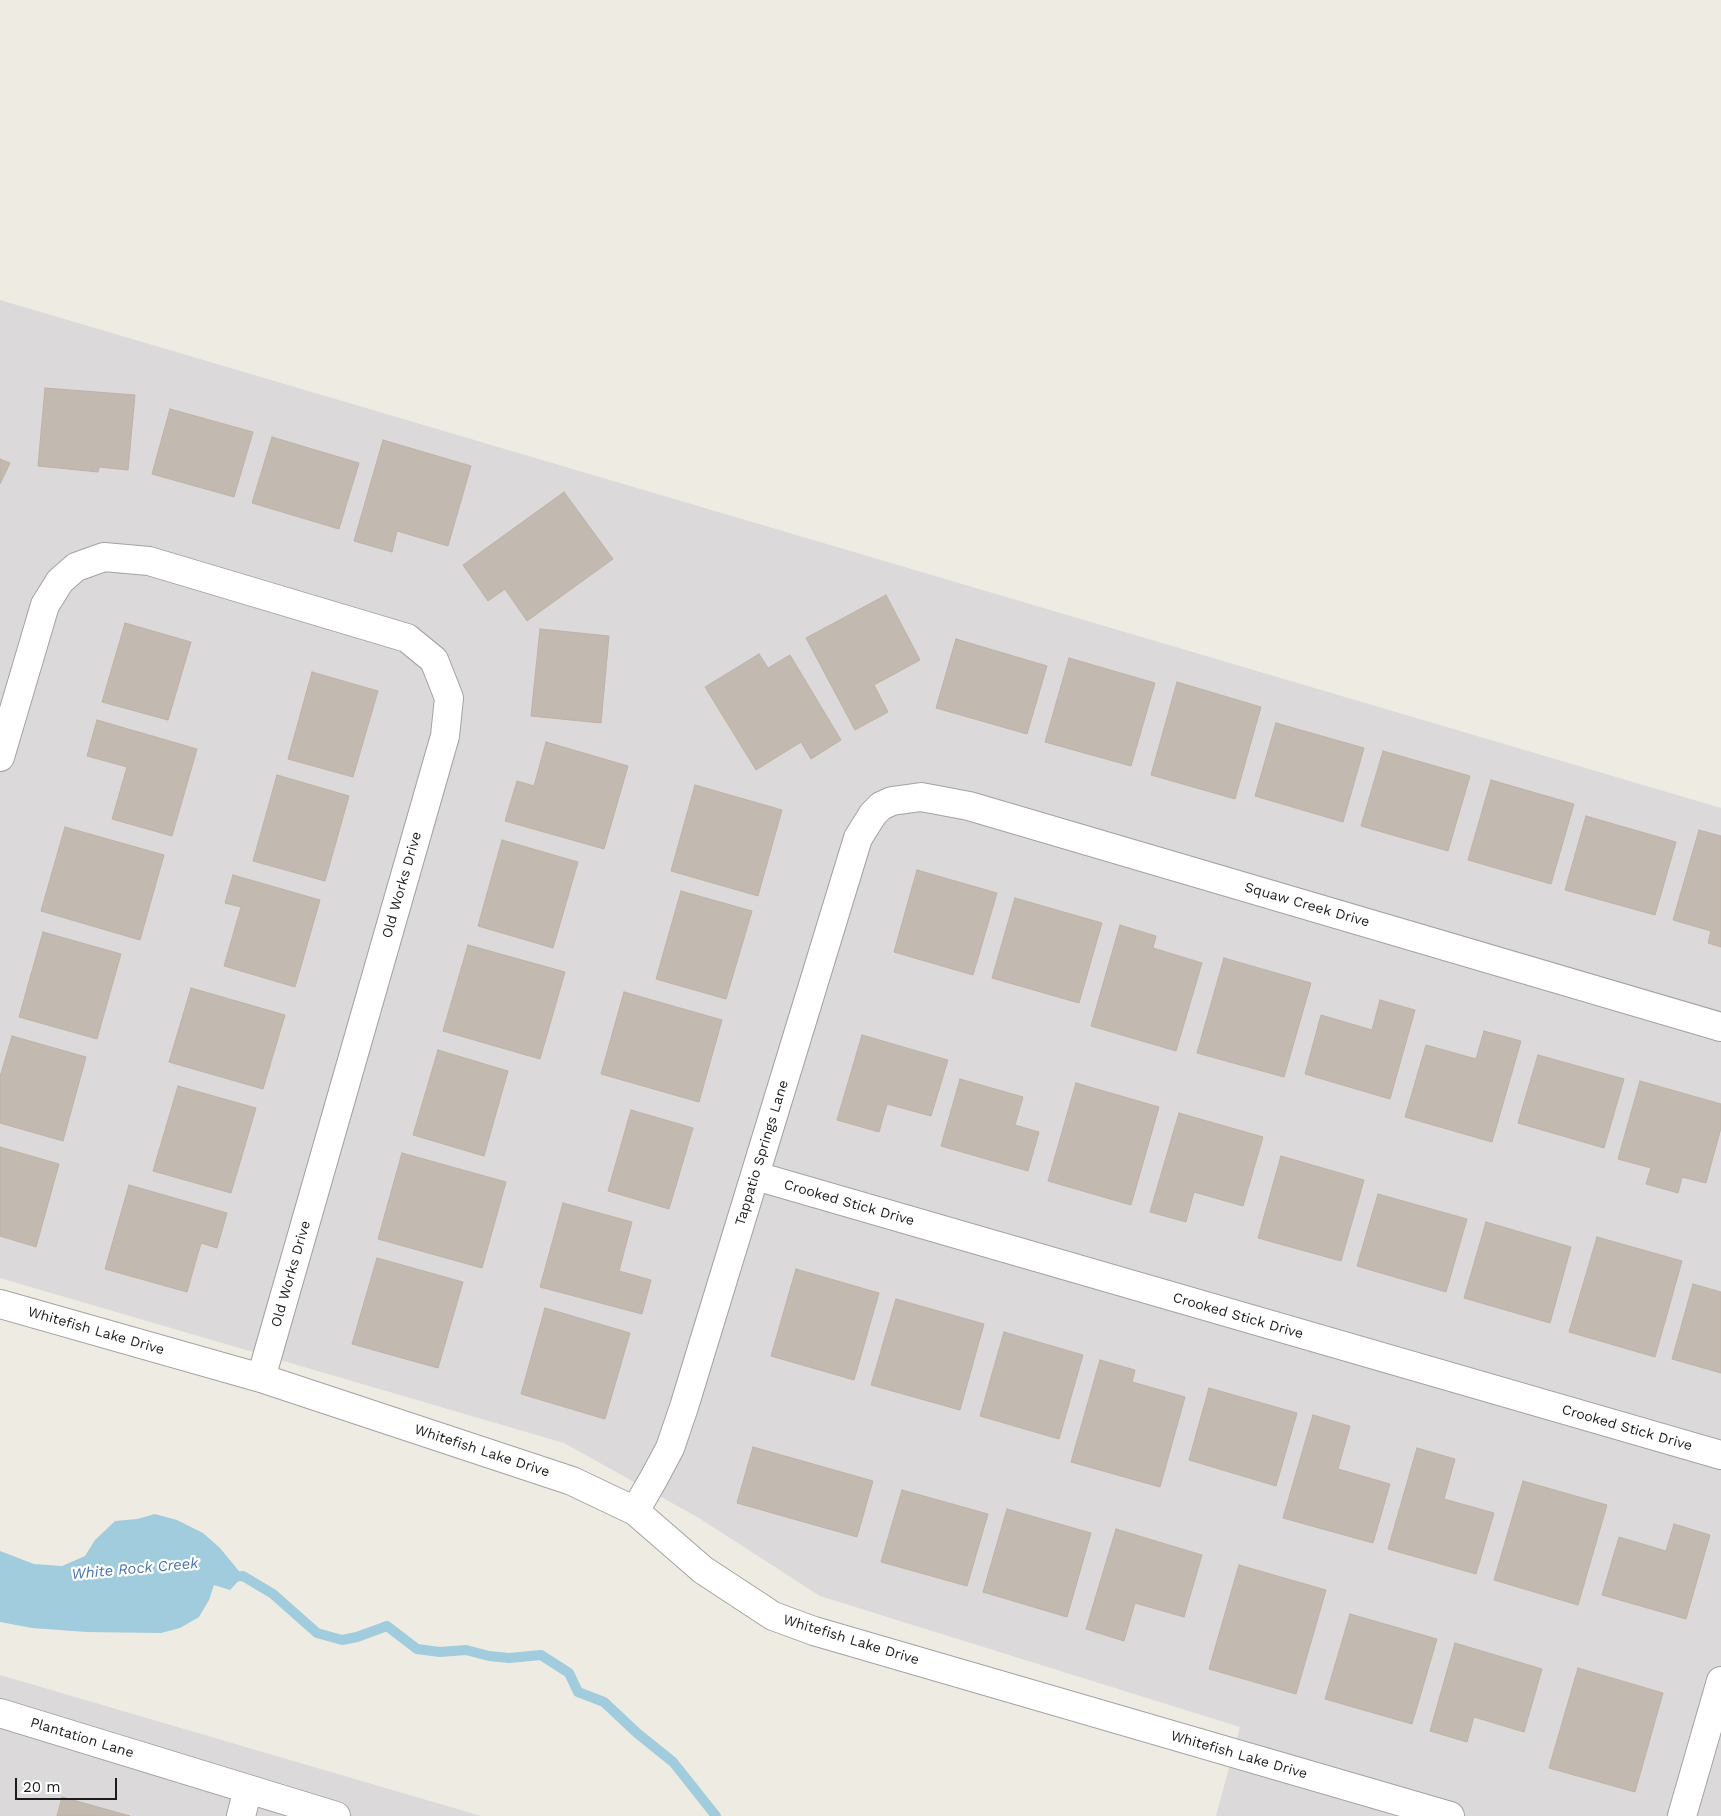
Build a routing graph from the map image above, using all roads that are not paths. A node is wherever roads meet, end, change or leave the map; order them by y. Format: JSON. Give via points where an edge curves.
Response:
{"nodes":[{"id":1,"x":0,"y":757,"type":"edge"},
{"id":2,"x":892,"y":801,"type":"joint"},
{"id":3,"x":1721,"y":1027,"type":"edge"},
{"id":4,"x":756,"y":1176,"type":"junction"},
{"id":5,"x":0,"y":1304,"type":"edge"},
{"id":6,"x":261,"y":1378,"type":"junction"},
{"id":7,"x":1721,"y":1456,"type":"edge"},
{"id":8,"x":635,"y":1511,"type":"junction"},
{"id":9,"x":1721,"y":1681,"type":"edge"},
{"id":10,"x":0,"y":1713,"type":"edge"},
{"id":11,"x":248,"y":1789,"type":"junction"},
{"id":12,"x":241,"y":1816,"type":"edge"},
{"id":13,"x":336,"y":1816,"type":"edge"},
{"id":14,"x":1450,"y":1816,"type":"edge"},
{"id":15,"x":1682,"y":1816,"type":"edge"}],
"edges":[{"from":1,"to":6,"type":"street","name":"Old Works Drive","via":[[45,605],[60,581],[76,567],[104,557],[149,561],[407,638],[434,660],[449,698],[445,736]]},
{"from":2,"to":3,"type":"street","name":"Squaw Creek Drive","via":[[921,797],[969,806]]},
{"from":2,"to":4,"type":"street","name":"Tappatio Springs Lane","via":[[873,814],[858,838]]},
{"from":4,"to":7,"type":"street","name":"Crooked Stick Drive"},
{"from":4,"to":8,"type":"street","name":"Tappatio Springs Lane","via":[[670,1448]]},
{"from":5,"to":6,"type":"street","name":"Whitefish Lake Drive"},
{"from":6,"to":8,"type":"street","name":"Whitefish Lake Drive","via":[[572,1481]]},
{"from":8,"to":14,"type":"street","name":"Whitefish Lake Drive","via":[[703,1570],[773,1616],[814,1631]]},
{"from":9,"to":15,"type":"street"},
{"from":10,"to":11,"type":"street","name":"Plantation Lane"},
{"from":11,"to":12,"type":"street"},
{"from":11,"to":13,"type":"street","name":"Plantation Lane"}]}
